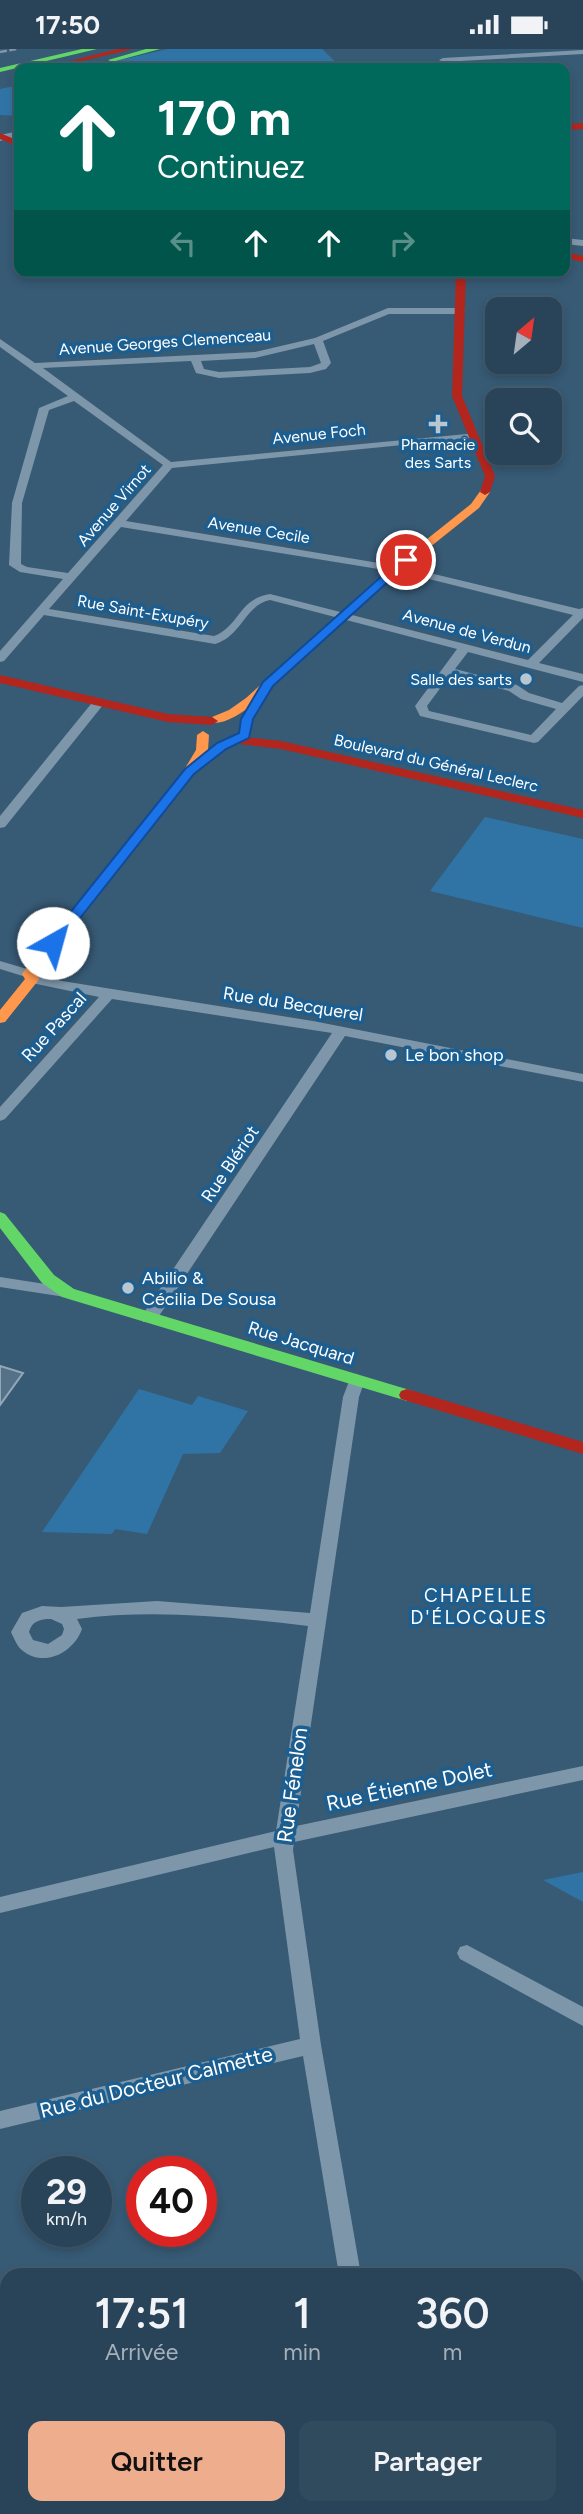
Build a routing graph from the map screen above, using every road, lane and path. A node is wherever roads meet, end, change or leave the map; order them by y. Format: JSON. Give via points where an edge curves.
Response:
{"nodes":[{"id":1,"x":61,"y":49,"type":"edge"},
{"id":2,"x":93,"y":49,"type":"edge"},
{"id":3,"x":129,"y":49,"type":"edge"},
{"id":4,"x":156,"y":49,"type":"edge"},
{"id":5,"x":496,"y":49,"type":"edge"},
{"id":6,"x":583,"y":52,"type":"edge"},
{"id":7,"x":503,"y":58,"type":"junction"},
{"id":8,"x":443,"y":60,"type":"dead end"},
{"id":9,"x":0,"y":62,"type":"edge"},
{"id":10,"x":31,"y":63,"type":"edge"},
{"id":11,"x":66,"y":63,"type":"edge"},
{"id":12,"x":98,"y":63,"type":"edge"},
{"id":13,"x":508,"y":63,"type":"edge"},
{"id":14,"x":461,"y":277,"type":"edge"},
{"id":15,"x":460,"y":311,"type":"junction"},
{"id":16,"x":318,"y":340,"type":"junction"},
{"id":17,"x":0,"y":342,"type":"edge"},
{"id":18,"x":195,"y":358,"type":"junction"},
{"id":19,"x":33,"y":366,"type":"junction"},
{"id":20,"x":76,"y":397,"type":"junction"},
{"id":21,"x":473,"y":435,"type":"junction"},
{"id":22,"x":169,"y":465,"type":"junction"},
{"id":23,"x":118,"y":523,"type":"junction"},
{"id":24,"x":396,"y":568,"type":"junction"},
{"id":25,"x":72,"y":577,"type":"junction"},
{"id":26,"x":43,"y":611,"type":"junction"},
{"id":27,"x":582,"y":612,"type":"edge"},
{"id":28,"x":343,"y":615,"type":"junction"},
{"id":29,"x":464,"y":647,"type":"junction"},
{"id":30,"x":0,"y":658,"type":"edge"},
{"id":31,"x":531,"y":664,"type":"junction"},
{"id":32,"x":448,"y":671,"type":"junction"},
{"id":33,"x":583,"y":678,"type":"edge"},
{"id":34,"x":0,"y":679,"type":"edge"},
{"id":35,"x":268,"y":684,"type":"junction"},
{"id":36,"x":583,"y":689,"type":"edge"},
{"id":37,"x":99,"y":702,"type":"junction"},
{"id":38,"x":565,"y":708,"type":"junction"},
{"id":39,"x":223,"y":733,"type":"junction"},
{"id":40,"x":190,"y":772,"type":"junction"},
{"id":41,"x":583,"y":814,"type":"edge"},
{"id":42,"x":0,"y":824,"type":"edge"},
{"id":43,"x":0,"y":965,"type":"edge"},
{"id":44,"x":31,"y":976,"type":"junction"},
{"id":45,"x":109,"y":994,"type":"junction"},
{"id":46,"x":0,"y":1019,"type":"edge"},
{"id":47,"x":341,"y":1031,"type":"junction"},
{"id":48,"x":583,"y":1078,"type":"edge"},
{"id":49,"x":0,"y":1116,"type":"edge"},
{"id":50,"x":0,"y":1217,"type":"edge"},
{"id":51,"x":0,"y":1282,"type":"edge"},
{"id":52,"x":68,"y":1293,"type":"junction"},
{"id":53,"x":149,"y":1318,"type":"junction"},
{"id":54,"x":357,"y":1380,"type":"junction"},
{"id":55,"x":583,"y":1448,"type":"edge"},
{"id":56,"x":61,"y":1614,"type":"dead end"},
{"id":57,"x":317,"y":1621,"type":"junction"},
{"id":58,"x":583,"y":1773,"type":"edge"},
{"id":59,"x":284,"y":1838,"type":"junction"},
{"id":60,"x":0,"y":1905,"type":"edge"},
{"id":61,"x":467,"y":1953,"type":"dead end"},
{"id":62,"x":583,"y":2017,"type":"edge"},
{"id":63,"x":311,"y":2045,"type":"junction"},
{"id":64,"x":0,"y":2120,"type":"edge"},
{"id":65,"x":348,"y":2268,"type":"edge"}],
"edges":[{"from":1,"to":9,"type":"main road"},
{"from":2,"to":10,"type":"main road"},
{"from":3,"to":11,"type":"main road"},
{"from":4,"to":12,"type":"main road"},
{"from":5,"to":7,"type":"street"},
{"from":6,"to":7,"type":"street"},
{"from":7,"to":8,"type":"street"},
{"from":7,"to":13,"type":"street"},
{"from":14,"to":15,"type":"main road"},
{"from":15,"to":16,"type":"street","name":"Avenue Georges Clemenceau","via":[[388,311]]},
{"from":15,"to":21,"type":"main road","via":[[457,396]]},
{"from":16,"to":18,"type":"street","name":"Avenue Georges Clemenceau","via":[[265,353]]},
{"from":16,"to":18,"type":"street","via":[[326,363],[310,370],[219,375],[200,371]]},
{"from":17,"to":19,"type":"street","name":"Avenue Virnot"},
{"from":18,"to":19,"type":"street","name":"Avenue Georges Clemenceau"},
{"from":19,"to":20,"type":"street","name":"Avenue Virnot"},
{"from":20,"to":22,"type":"street","name":"Avenue Virnot"},
{"from":20,"to":25,"type":"street","via":[[44,408],[16,512],[15,565]]},
{"from":21,"to":22,"type":"street","name":"Avenue Foch"},
{"from":21,"to":24,"type":"main road","via":[[490,476],[482,498]]},
{"from":22,"to":23,"type":"street","name":"Avenue Virnot"},
{"from":23,"to":24,"type":"street","name":"Avenue Cecile"},
{"from":23,"to":25,"type":"street","name":"Avenue Virnot"},
{"from":24,"to":27,"type":"street","name":"Avenue Cecile"},
{"from":24,"to":28,"type":"main road"},
{"from":25,"to":26,"type":"street","name":"Avenue Virnot"},
{"from":26,"to":28,"type":"street","name":"Rue Saint-Exupéry","via":[[215,640],[226,637],[260,597]]},
{"from":26,"to":30,"type":"street","name":"Avenue Virnot"},
{"from":27,"to":31,"type":"street"},
{"from":28,"to":29,"type":"street","name":"Avenue de Verdun"},
{"from":28,"to":35,"type":"main road"},
{"from":29,"to":31,"type":"street","name":"Avenue de Verdun"},
{"from":29,"to":32,"type":"street"},
{"from":31,"to":33,"type":"street","name":"Avenue de Verdun"},
{"from":32,"to":38,"type":"street"},
{"from":32,"to":38,"type":"street","via":[[421,706],[425,713],[529,740],[537,738]]},
{"from":34,"to":37,"type":"main road","name":"Boulevard du Général Leclerc"},
{"from":35,"to":39,"type":"main road","via":[[237,710]]},
{"from":35,"to":39,"type":"main road","via":[[251,711]]},
{"from":36,"to":38,"type":"street"},
{"from":37,"to":39,"type":"main road","name":"Boulevard du Général Leclerc"},
{"from":37,"to":42,"type":"street"},
{"from":39,"to":40,"type":"main road","via":[[212,752]]},
{"from":39,"to":40,"type":"main road","via":[[202,750]]},
{"from":39,"to":41,"type":"main road","name":"Boulevard du Général Leclerc"},
{"from":40,"to":44,"type":"main road"},
{"from":43,"to":44,"type":"street","name":"Rue du Becquerel"},
{"from":44,"to":45,"type":"street","name":"Rue du Becquerel"},
{"from":44,"to":46,"type":"main road"},
{"from":45,"to":47,"type":"street","name":"Rue du Becquerel"},
{"from":45,"to":49,"type":"street","name":"Rue Pascal"},
{"from":47,"to":48,"type":"street","name":"Rue du Becquerel"},
{"from":47,"to":53,"type":"street","name":"Rue Blériot"},
{"from":50,"to":52,"type":"main road","name":"Rue Jacquard","via":[[48,1279]]},
{"from":51,"to":52,"type":"street"},
{"from":52,"to":53,"type":"main road","name":"Rue Jacquard"},
{"from":53,"to":54,"type":"main road","name":"Rue Jacquard"},
{"from":54,"to":55,"type":"main road","name":"Rue Jacquard"},
{"from":54,"to":57,"type":"street","name":"Rue Fénelon"},
{"from":56,"to":57,"type":"street","via":[[92,1609],[212,1609]]},
{"from":57,"to":59,"type":"street","name":"Rue Fénelon"},
{"from":58,"to":59,"type":"street","name":"Rue Étienne Dolet"},
{"from":59,"to":60,"type":"street","name":"Rue Étienne Dolet"},
{"from":59,"to":63,"type":"street","name":"Rue Fénelon","via":[[285,1876]]},
{"from":61,"to":62,"type":"street"},
{"from":63,"to":64,"type":"street","name":"Rue du Docteur Calmette"},
{"from":63,"to":65,"type":"street","name":"Rue Fénelon"}]}
